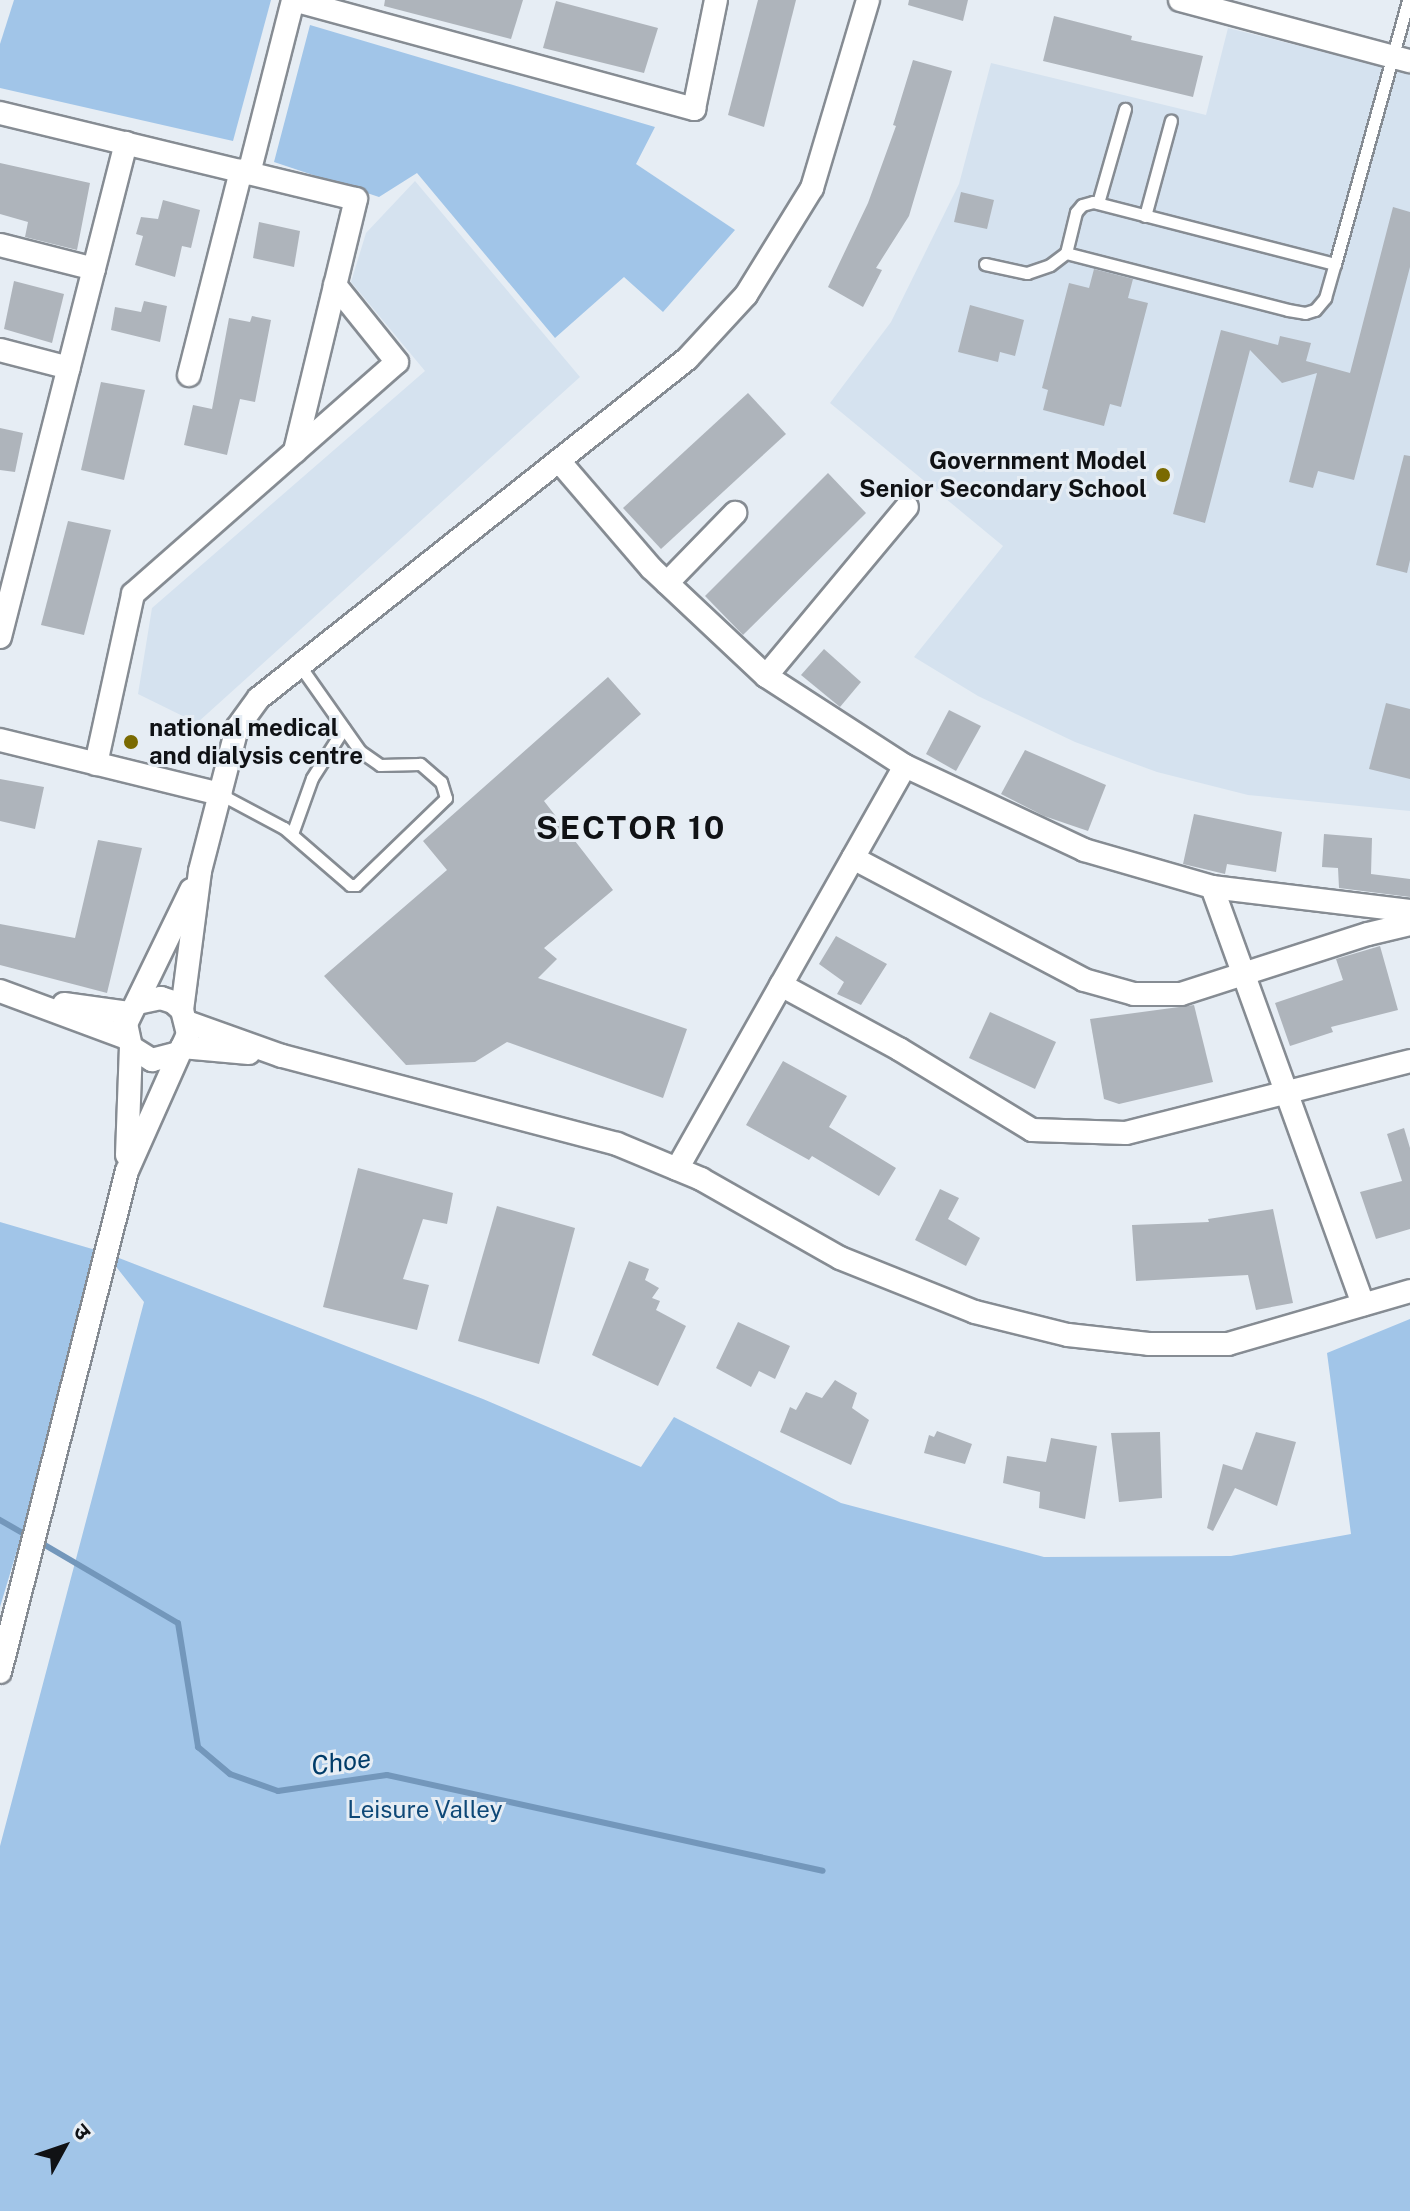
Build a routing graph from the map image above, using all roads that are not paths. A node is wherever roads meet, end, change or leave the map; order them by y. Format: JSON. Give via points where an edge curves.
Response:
{"nodes":[{"id":1,"x":293,"y":0,"type":"edge"},
{"id":2,"x":716,"y":0,"type":"edge"},
{"id":3,"x":868,"y":0,"type":"edge"},
{"id":4,"x":1180,"y":0,"type":"edge"},
{"id":5,"x":1408,"y":0,"type":"edge"},
{"id":6,"x":1402,"y":59,"type":"edge"},
{"id":7,"x":1125,"y":109,"type":"dead end"},
{"id":8,"x":0,"y":113,"type":"edge"},
{"id":9,"x":1171,"y":120,"type":"dead end"},
{"id":10,"x":126,"y":143,"type":"junction"},
{"id":11,"x":245,"y":172,"type":"junction"},
{"id":12,"x":1098,"y":203,"type":"junction"},
{"id":13,"x":1145,"y":216,"type":"junction"},
{"id":14,"x":0,"y":245,"type":"edge"},
{"id":15,"x":1066,"y":253,"type":"junction"},
{"id":16,"x":985,"y":264,"type":"dead end"},
{"id":17,"x":1335,"y":264,"type":"junction"},
{"id":18,"x":94,"y":269,"type":"junction"},
{"id":19,"x":335,"y":285,"type":"junction"},
{"id":20,"x":0,"y":350,"type":"edge"},
{"id":21,"x":69,"y":368,"type":"junction"},
{"id":22,"x":189,"y":375,"type":"dead end"},
{"id":23,"x":295,"y":452,"type":"junction"},
{"id":24,"x":559,"y":461,"type":"junction"},
{"id":25,"x":907,"y":507,"type":"dead end"},
{"id":26,"x":735,"y":513,"type":"dead end"},
{"id":27,"x":667,"y":583,"type":"junction"},
{"id":28,"x":0,"y":637,"type":"edge"},
{"id":29,"x":300,"y":666,"type":"junction"},
{"id":30,"x":766,"y":676,"type":"junction"},
{"id":31,"x":344,"y":728,"type":"junction"},
{"id":32,"x":0,"y":740,"type":"edge"},
{"id":33,"x":96,"y":764,"type":"junction"},
{"id":34,"x":905,"y":766,"type":"junction"},
{"id":35,"x":220,"y":794,"type":"junction"},
{"id":36,"x":292,"y":834,"type":"junction"},
{"id":37,"x":853,"y":858,"type":"junction"},
{"id":38,"x":200,"y":871,"type":"junction"},
{"id":39,"x":1212,"y":887,"type":"junction"},
{"id":40,"x":1410,"y":911,"type":"edge"},
{"id":41,"x":1410,"y":924,"type":"edge"},
{"id":42,"x":1243,"y":974,"type":"junction"},
{"id":43,"x":781,"y":985,"type":"junction"},
{"id":44,"x":0,"y":991,"type":"edge"},
{"id":45,"x":27,"y":999,"type":"junction"},
{"id":46,"x":134,"y":1008,"type":"junction"},
{"id":47,"x":184,"y":1016,"type":"junction"},
{"id":48,"x":129,"y":1043,"type":"junction"},
{"id":49,"x":179,"y":1050,"type":"junction"},
{"id":50,"x":282,"y":1056,"type":"junction"},
{"id":51,"x":1410,"y":1061,"type":"edge"},
{"id":52,"x":1287,"y":1094,"type":"junction"},
{"id":53,"x":677,"y":1169,"type":"junction"},
{"id":54,"x":127,"y":1171,"type":"junction"},
{"id":55,"x":1410,"y":1291,"type":"edge"},
{"id":56,"x":1363,"y":1305,"type":"junction"},
{"id":57,"x":0,"y":1672,"type":"edge"}],
"edges":[{"from":1,"to":2,"type":"street","via":[[694,109]]},
{"from":1,"to":11,"type":"street"},
{"from":3,"to":24,"type":"street","via":[[812,188],[746,295],[687,359]]},
{"from":4,"to":6,"type":"street"},
{"from":5,"to":6,"type":"lane"},
{"from":6,"to":17,"type":"lane"},
{"from":7,"to":12,"type":"lane"},
{"from":8,"to":10,"type":"street"},
{"from":9,"to":13,"type":"lane"},
{"from":10,"to":11,"type":"street"},
{"from":10,"to":18,"type":"street"},
{"from":11,"to":19,"type":"street","via":[[356,199]]},
{"from":11,"to":22,"type":"street"},
{"from":12,"to":13,"type":"lane"},
{"from":12,"to":15,"type":"lane","via":[[1082,205],[1076,212]]},
{"from":13,"to":17,"type":"lane"},
{"from":14,"to":18,"type":"street"},
{"from":15,"to":16,"type":"lane","via":[[1027,273]]},
{"from":15,"to":17,"type":"lane","via":[[1305,313],[1325,298]]},
{"from":18,"to":21,"type":"street"},
{"from":19,"to":23,"type":"street"},
{"from":19,"to":23,"type":"street","via":[[397,362]]},
{"from":20,"to":21,"type":"street"},
{"from":21,"to":28,"type":"street"},
{"from":23,"to":33,"type":"street","via":[[133,594]]},
{"from":24,"to":27,"type":"street"},
{"from":24,"to":29,"type":"street"},
{"from":25,"to":30,"type":"street"},
{"from":26,"to":27,"type":"street"},
{"from":27,"to":30,"type":"street"},
{"from":29,"to":31,"type":"lane"},
{"from":29,"to":35,"type":"street","via":[[259,698],[237,728]]},
{"from":30,"to":34,"type":"street"},
{"from":31,"to":36,"type":"lane","via":[[312,778]]},
{"from":31,"to":36,"type":"lane","via":[[354,745],[380,765],[420,764],[441,782],[446,798],[356,885]]},
{"from":32,"to":33,"type":"street"},
{"from":33,"to":35,"type":"street"},
{"from":34,"to":37,"type":"street"},
{"from":34,"to":39,"type":"street","via":[[1084,850]]},
{"from":35,"to":36,"type":"lane"},
{"from":35,"to":38,"type":"street"},
{"from":37,"to":42,"type":"street","via":[[1084,980],[1134,994],[1181,994]]},
{"from":37,"to":43,"type":"street"},
{"from":38,"to":46,"type":"street"},
{"from":38,"to":47,"type":"street"},
{"from":39,"to":40,"type":"street"},
{"from":39,"to":42,"type":"street"},
{"from":41,"to":42,"type":"street"},
{"from":42,"to":52,"type":"street"},
{"from":43,"to":52,"type":"street","via":[[1032,1130],[1126,1133]]},
{"from":43,"to":53,"type":"street"},
{"from":44,"to":45,"type":"street"},
{"from":45,"to":46,"type":"street"},
{"from":45,"to":48,"type":"street"},
{"from":46,"to":47,"type":"street","via":[[161,998]]},
{"from":46,"to":48,"type":"street","via":[[126,1024]]},
{"from":47,"to":49,"type":"street","via":[[188,1034]]},
{"from":47,"to":50,"type":"street"},
{"from":48,"to":49,"type":"street","via":[[152,1060]]},
{"from":48,"to":54,"type":"street"},
{"from":49,"to":50,"type":"street"},
{"from":49,"to":54,"type":"street"},
{"from":50,"to":53,"type":"street","via":[[617,1144]]},
{"from":51,"to":52,"type":"street"},
{"from":52,"to":56,"type":"street"},
{"from":53,"to":56,"type":"street","via":[[840,1258],[975,1312],[1068,1335],[1149,1344],[1228,1344]]},
{"from":54,"to":57,"type":"street"},
{"from":55,"to":56,"type":"street"}]}
